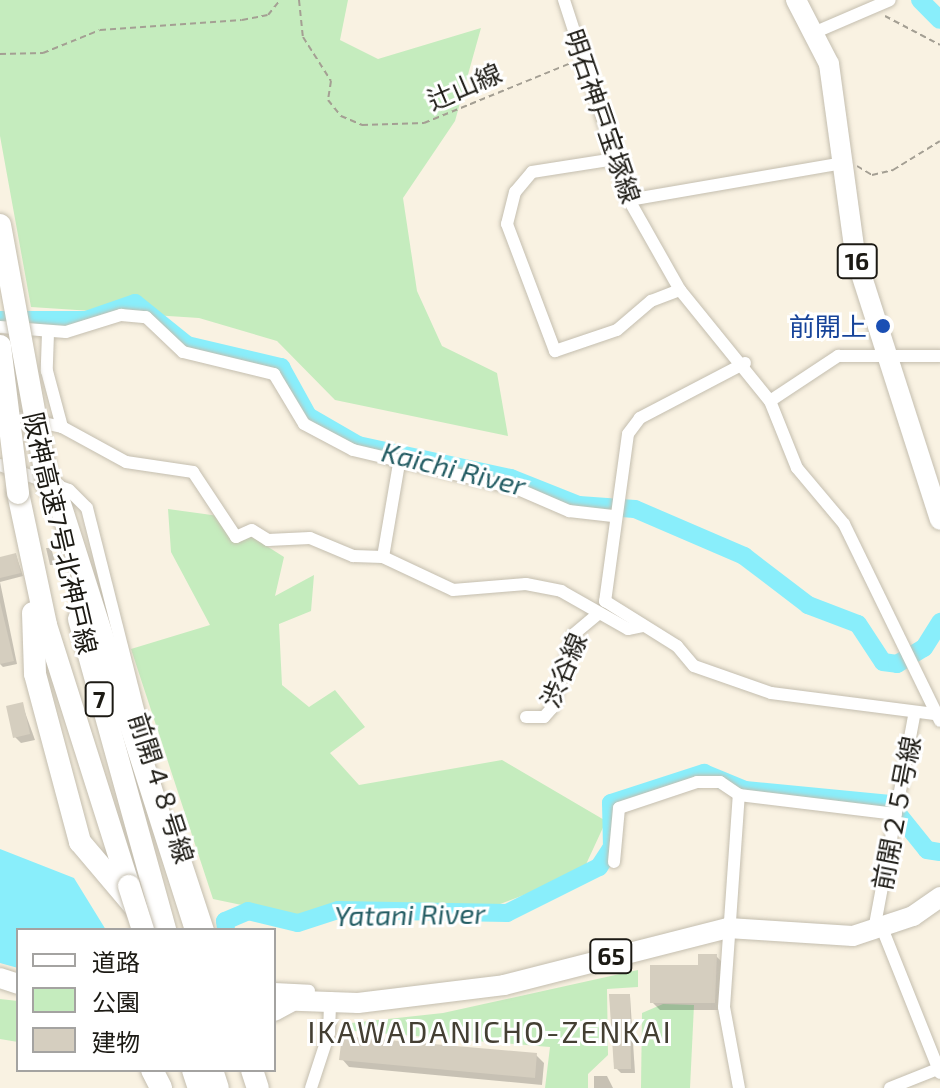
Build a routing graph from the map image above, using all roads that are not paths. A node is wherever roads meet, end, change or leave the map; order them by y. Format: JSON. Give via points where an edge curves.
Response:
{"nodes":[{"id":1,"x":564,"y":0,"type":"edge"},
{"id":2,"x":796,"y":0,"type":"edge"},
{"id":3,"x":889,"y":0,"type":"edge"},
{"id":4,"x":818,"y":31,"type":"junction"},
{"id":5,"x":615,"y":159,"type":"junction"},
{"id":6,"x":844,"y":163,"type":"junction"},
{"id":7,"x":629,"y":200,"type":"junction"},
{"id":8,"x":0,"y":225,"type":"edge"},
{"id":9,"x":680,"y":290,"type":"junction"},
{"id":10,"x":0,"y":327,"type":"edge"},
{"id":11,"x":48,"y":333,"type":"junction"},
{"id":12,"x":0,"y":346,"type":"edge"},
{"id":13,"x":940,"y":356,"type":"edge"},
{"id":14,"x":889,"y":359,"type":"junction"},
{"id":15,"x":745,"y":363,"type":"junction"},
{"id":16,"x":770,"y":401,"type":"junction"},
{"id":17,"x":0,"y":415,"type":"edge"},
{"id":18,"x":62,"y":427,"type":"junction"},
{"id":19,"x":399,"y":463,"type":"junction"},
{"id":20,"x":0,"y":465,"type":"edge"},
{"id":21,"x":52,"y":488,"type":"junction"},
{"id":22,"x":614,"y":511,"type":"junction"},
{"id":23,"x":940,"y":520,"type":"edge"},
{"id":24,"x":383,"y":557,"type":"junction"},
{"id":25,"x":32,"y":562,"type":"junction"},
{"id":26,"x":598,"y":614,"type":"junction"},
{"id":27,"x":644,"y":626,"type":"junction"},
{"id":28,"x":526,"y":717,"type":"dead end"},
{"id":29,"x":914,"y":717,"type":"junction"},
{"id":30,"x":938,"y":718,"type":"edge"},
{"id":31,"x":739,"y":795,"type":"junction"},
{"id":32,"x":897,"y":810,"type":"junction"},
{"id":33,"x":614,"y":862,"type":"dead end"},
{"id":34,"x":940,"y":897,"type":"edge"},
{"id":35,"x":161,"y":923,"type":"edge"},
{"id":36,"x":142,"y":928,"type":"edge"},
{"id":37,"x":195,"y":928,"type":"edge"},
{"id":38,"x":207,"y":928,"type":"edge"},
{"id":39,"x":728,"y":928,"type":"junction"},
{"id":40,"x":878,"y":929,"type":"junction"},
{"id":41,"x":278,"y":1000,"type":"edge"},
{"id":42,"x":330,"y":1002,"type":"junction"},
{"id":43,"x":939,"y":1070,"type":"edge"},
{"id":44,"x":311,"y":1088,"type":"edge"},
{"id":45,"x":739,"y":1088,"type":"edge"},
{"id":46,"x":890,"y":1088,"type":"edge"}],
"edges":[{"from":1,"to":5,"type":"street","name":"明石神戸宝塚線"},
{"from":2,"to":4,"type":"main road","number":"16"},
{"from":3,"to":4,"type":"street"},
{"from":4,"to":6,"type":"main road","number":"16"},
{"from":5,"to":7,"type":"street","name":"明石神戸宝塚線"},
{"from":5,"to":9,"type":"street","via":[[532,172],[515,192],[507,224],[555,351],[617,330],[651,301]]},
{"from":6,"to":7,"type":"street"},
{"from":6,"to":14,"type":"main road","number":"16","via":[[855,255]]},
{"from":7,"to":9,"type":"street","name":"明石神戸宝塚線"},
{"from":8,"to":21,"type":"highway","name":"阪神高速7号北神戸線","bridge":true},
{"from":9,"to":15,"type":"street","name":"明石神戸宝塚線"},
{"from":10,"to":11,"type":"street"},
{"from":11,"to":18,"type":"street","via":[[47,371]]},
{"from":11,"to":19,"type":"street","via":[[146,317],[183,352],[274,374],[304,424]]},
{"from":12,"to":25,"type":"highway","name":"阪神高速7号北神戸線","number":"7","bridge":true},
{"from":13,"to":14,"type":"street"},
{"from":14,"to":16,"type":"street","via":[[838,356]]},
{"from":14,"to":23,"type":"main road","number":"16"},
{"from":15,"to":16,"type":"street","name":"明石神戸宝塚線"},
{"from":15,"to":22,"type":"street","name":"前開２５号線","via":[[640,418],[628,434]]},
{"from":16,"to":30,"type":"street","name":"明石神戸宝塚線","via":[[797,468],[844,524]]},
{"from":17,"to":18,"type":"street"},
{"from":18,"to":24,"type":"street","via":[[126,462],[193,472],[236,537],[252,530],[268,540],[310,538],[353,556]]},
{"from":19,"to":22,"type":"street","via":[[518,489],[569,511]]},
{"from":19,"to":24,"type":"street"},
{"from":20,"to":38,"type":"street","name":"前開４８号線","via":[[69,490],[87,508],[130,687]]},
{"from":21,"to":35,"type":"highway","name":"阪神高速7号北神戸線","number":"7"},
{"from":21,"to":37,"type":"highway"},
{"from":22,"to":27,"type":"street","name":"前開２５号線","via":[[605,601]]},
{"from":24,"to":26,"type":"street","via":[[453,590],[526,584],[561,591]]},
{"from":25,"to":35,"type":"highway","via":[[35,674],[80,842],[113,887]]},
{"from":25,"to":36,"type":"highway","name":"阪神高速7号北神戸線","number":"7","bridge":true},
{"from":26,"to":27,"type":"street","via":[[628,629]]},
{"from":26,"to":28,"type":"street","name":"渋谷線","via":[[574,634],[552,708],[544,717]]},
{"from":27,"to":29,"type":"street","name":"前開２５号線","via":[[694,666],[771,693]]},
{"from":29,"to":30,"type":"street"},
{"from":29,"to":32,"type":"street","name":"前開２５号線"},
{"from":31,"to":32,"type":"street"},
{"from":31,"to":33,"type":"street","via":[[710,780],[619,808]]},
{"from":31,"to":39,"type":"street"},
{"from":32,"to":40,"type":"street","name":"前開２５号線"},
{"from":34,"to":40,"type":"main road","number":"65"},
{"from":39,"to":40,"type":"main road","number":"65","via":[[853,936]]},
{"from":39,"to":42,"type":"main road","number":"65","via":[[504,985]]},
{"from":39,"to":45,"type":"street","via":[[725,1025]]},
{"from":40,"to":43,"type":"street"},
{"from":41,"to":42,"type":"main road","number":"65"},
{"from":42,"to":44,"type":"street","via":[[329,1033]]},
{"from":43,"to":46,"type":"street"}]}
